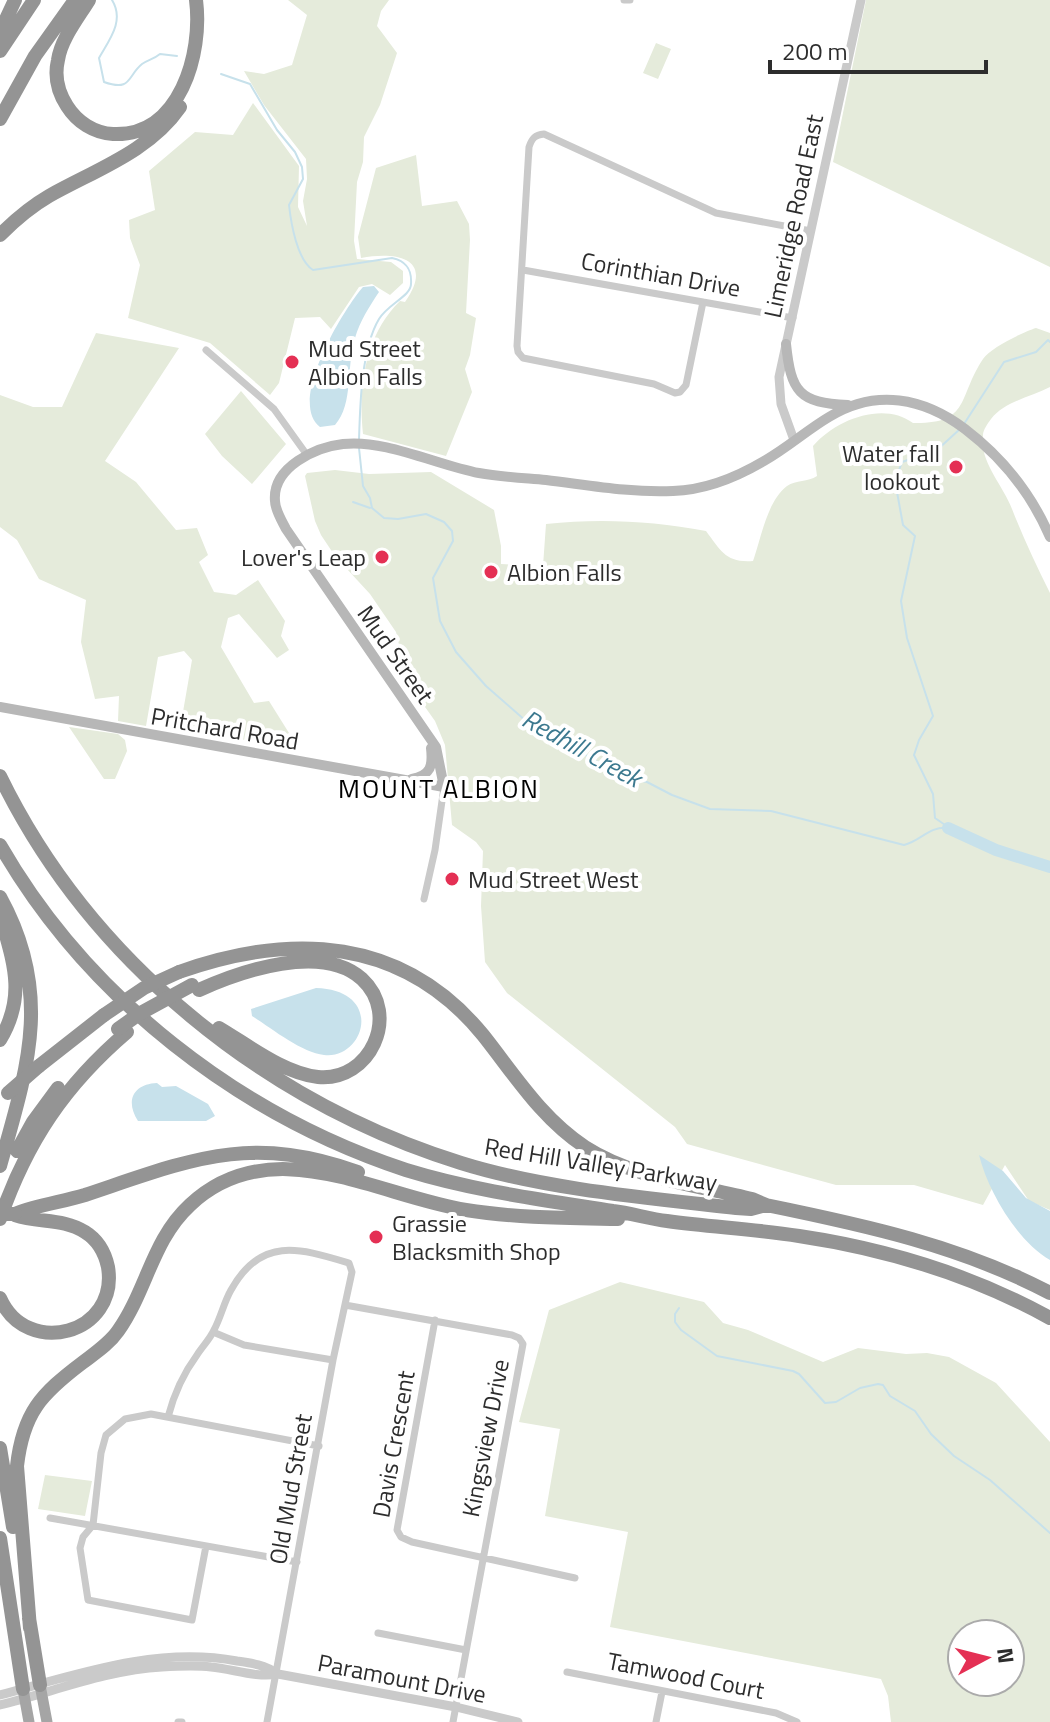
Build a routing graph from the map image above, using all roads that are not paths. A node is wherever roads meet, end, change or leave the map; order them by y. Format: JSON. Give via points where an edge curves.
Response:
{"nodes":[{"id":1,"x":15,"y":0,"type":"edge"},
{"id":2,"x":34,"y":0,"type":"edge"},
{"id":3,"x":75,"y":0,"type":"edge"},
{"id":4,"x":89,"y":0,"type":"edge"},
{"id":5,"x":196,"y":0,"type":"edge"},
{"id":6,"x":205,"y":0,"type":"edge"},
{"id":7,"x":624,"y":0,"type":"edge"},
{"id":8,"x":630,"y":0,"type":"edge"},
{"id":9,"x":861,"y":0,"type":"edge"},
{"id":10,"x":0,"y":32,"type":"edge"},
{"id":11,"x":0,"y":51,"type":"edge"},
{"id":12,"x":0,"y":119,"type":"edge"},
{"id":13,"x":811,"y":231,"type":"junction"},
{"id":14,"x":0,"y":235,"type":"edge"},
{"id":15,"x":523,"y":270,"type":"junction"},
{"id":16,"x":703,"y":302,"type":"junction"},
{"id":17,"x":793,"y":318,"type":"junction"},
{"id":18,"x":786,"y":344,"type":"junction"},
{"id":19,"x":206,"y":350,"type":"dead end"},
{"id":20,"x":854,"y":406,"type":"junction"},
{"id":21,"x":794,"y":440,"type":"junction"},
{"id":22,"x":307,"y":455,"type":"junction"},
{"id":23,"x":1050,"y":537,"type":"edge"},
{"id":24,"x":0,"y":707,"type":"edge"},
{"id":25,"x":423,"y":728,"type":"junction"},
{"id":26,"x":0,"y":776,"type":"edge"},
{"id":27,"x":410,"y":779,"type":"junction"},
{"id":28,"x":444,"y":787,"type":"junction"},
{"id":29,"x":0,"y":845,"type":"edge"},
{"id":30,"x":0,"y":897,"type":"edge"},
{"id":31,"x":424,"y":899,"type":"dead end"},
{"id":32,"x":0,"y":914,"type":"edge"},
{"id":33,"x":332,"y":950,"type":"junction"},
{"id":34,"x":195,"y":987,"type":"junction"},
{"id":35,"x":184,"y":1008,"type":"junction"},
{"id":36,"x":122,"y":1030,"type":"junction"},
{"id":37,"x":0,"y":1040,"type":"edge"},
{"id":38,"x":4,"y":1095,"type":"edge"},
{"id":39,"x":0,"y":1166,"type":"edge"},
{"id":40,"x":0,"y":1190,"type":"edge"},
{"id":41,"x":440,"y":1203,"type":"junction"},
{"id":42,"x":766,"y":1205,"type":"junction"},
{"id":43,"x":5,"y":1216,"type":"edge"},
{"id":44,"x":665,"y":1221,"type":"junction"},
{"id":45,"x":1050,"y":1293,"type":"edge"},
{"id":46,"x":0,"y":1298,"type":"edge"},
{"id":47,"x":345,"y":1305,"type":"junction"},
{"id":48,"x":1050,"y":1318,"type":"edge"},
{"id":49,"x":435,"y":1320,"type":"junction"},
{"id":50,"x":213,"y":1332,"type":"junction"},
{"id":51,"x":333,"y":1360,"type":"junction"},
{"id":52,"x":168,"y":1417,"type":"junction"},
{"id":53,"x":319,"y":1446,"type":"junction"},
{"id":54,"x":0,"y":1448,"type":"edge"},
{"id":55,"x":50,"y":1518,"type":"dead end"},
{"id":56,"x":93,"y":1525,"type":"junction"},
{"id":57,"x":0,"y":1538,"type":"edge"},
{"id":58,"x":206,"y":1546,"type":"junction"},
{"id":59,"x":483,"y":1556,"type":"junction"},
{"id":60,"x":297,"y":1562,"type":"junction"},
{"id":61,"x":575,"y":1578,"type":"dead end"},
{"id":62,"x":30,"y":1628,"type":"junction"},
{"id":63,"x":378,"y":1633,"type":"dead end"},
{"id":64,"x":466,"y":1650,"type":"junction"},
{"id":65,"x":567,"y":1672,"type":"dead end"},
{"id":66,"x":278,"y":1674,"type":"junction"},
{"id":67,"x":41,"y":1690,"type":"junction"},
{"id":68,"x":662,"y":1692,"type":"junction"},
{"id":69,"x":24,"y":1694,"type":"junction"},
{"id":70,"x":0,"y":1695,"type":"edge"},
{"id":71,"x":0,"y":1705,"type":"edge"},
{"id":72,"x":456,"y":1707,"type":"junction"},
{"id":73,"x":29,"y":1722,"type":"edge"},
{"id":74,"x":47,"y":1722,"type":"edge"},
{"id":75,"x":267,"y":1722,"type":"edge"},
{"id":76,"x":453,"y":1722,"type":"edge"},
{"id":77,"x":518,"y":1722,"type":"edge"},
{"id":78,"x":656,"y":1722,"type":"edge"},
{"id":79,"x":797,"y":1722,"type":"edge"}],
"edges":[{"from":1,"to":10,"type":"highway"},
{"from":2,"to":11,"type":"highway"},
{"from":3,"to":12,"type":"highway"},
{"from":4,"to":5,"type":"highway","via":[[59,52],[58,85],[78,119],[101,132],[119,134],[147,127],[177,97],[195,53]]},
{"from":6,"to":14,"type":"highway","via":[[201,59],[191,88],[167,125],[135,150],[27,210]]},
{"from":7,"to":8,"type":"street"},
{"from":9,"to":13,"type":"street","name":"Limeridge Road East"},
{"from":13,"to":15,"type":"street","via":[[716,213],[544,134],[529,147]]},
{"from":13,"to":17,"type":"street","name":"Limeridge Road East"},
{"from":15,"to":16,"type":"street","name":"Corinthian Drive"},
{"from":15,"to":16,"type":"street","via":[[517,346],[523,358],[654,384],[675,393],[686,385]]},
{"from":16,"to":17,"type":"street","name":"Corinthian Drive"},
{"from":17,"to":18,"type":"street","name":"Limeridge Road East"},
{"from":18,"to":20,"type":"main road","via":[[791,373],[804,395],[822,404]]},
{"from":18,"to":21,"type":"street","name":"Limeridge Road East","via":[[778,392]]},
{"from":19,"to":22,"type":"street","via":[[274,409]]},
{"from":20,"to":21,"type":"main road"},
{"from":20,"to":23,"type":"main road","via":[[892,400],[933,408],[984,444],[1017,480]]},
{"from":21,"to":22,"type":"main road","via":[[731,479],[673,491],[479,473],[375,446],[335,445]]},
{"from":22,"to":25,"type":"main road","name":"Mud Street","via":[[281,478],[275,501],[279,515]]},
{"from":24,"to":27,"type":"main road","name":"Pritchard Road"},
{"from":25,"to":27,"type":"main road","via":[[432,766]]},
{"from":25,"to":28,"type":"main road","name":"Mud Street","via":[[439,756]]},
{"from":26,"to":35,"type":"highway","name":"Red Hill Valley Parkway","via":[[45,854],[96,922]]},
{"from":27,"to":28,"type":"main road","name":"Pritchard Road"},
{"from":28,"to":31,"type":"street","name":"Mud Street"},
{"from":29,"to":44,"type":"highway","name":"Red Hill Valley Parkway","via":[[44,910],[110,988],[164,1037],[274,1113],[407,1170],[522,1198]]},
{"from":30,"to":39,"type":"highway","via":[[29,970],[32,1022]]},
{"from":32,"to":37,"type":"highway","via":[[16,979],[15,1005]]},
{"from":33,"to":34,"type":"highway","via":[[260,960]]},
{"from":33,"to":38,"type":"highway","bridge":true,"via":[[255,950],[179,972],[104,1015]]},
{"from":33,"to":42,"type":"highway","via":[[376,959],[436,989],[461,1010],[535,1103],[584,1146],[626,1166]]},
{"from":34,"to":35,"type":"highway","via":[[280,964],[334,965],[371,989],[379,1007],[379,1027],[370,1053],[358,1066],[317,1077],[274,1060]]},
{"from":34,"to":36,"type":"highway","bridge":true,"via":[[139,1014]]},
{"from":35,"to":42,"type":"highway","name":"Red Hill Valley Parkway","via":[[298,1092],[424,1150],[525,1179],[736,1208]]},
{"from":36,"to":40,"type":"highway","via":[[76,1067],[33,1122]]},
{"from":36,"to":43,"type":"highway","via":[[82,1073],[26,1153]]},
{"from":41,"to":43,"type":"highway","via":[[325,1161],[245,1153],[178,1163]]},
{"from":41,"to":44,"type":"highway","via":[[547,1217]]},
{"from":41,"to":62,"type":"highway","via":[[287,1168],[232,1178],[189,1206],[164,1235],[118,1331],[52,1386],[29,1415],[17,1466]]},
{"from":42,"to":45,"type":"highway","name":"Red Hill Valley Parkway","via":[[946,1249]]},
{"from":43,"to":46,"type":"highway","via":[[64,1222],[88,1234],[102,1249],[108,1283],[102,1306],[90,1320],[56,1333],[18,1322]]},
{"from":44,"to":48,"type":"highway","name":"Red Hill Valley Parkway","via":[[860,1247],[956,1275]]},
{"from":47,"to":49,"type":"street","name":"Kingsview Drive"},
{"from":47,"to":50,"type":"street","name":"Old Mud Street","via":[[349,1263],[301,1251],[266,1252],[240,1275]]},
{"from":47,"to":51,"type":"street","name":"Old Mud Street"},
{"from":49,"to":59,"type":"street","name":"Davis Crescent","via":[[397,1530],[412,1542]]},
{"from":49,"to":59,"type":"street","name":"Kingsview Drive","via":[[512,1335],[523,1344]]},
{"from":50,"to":51,"type":"street","via":[[244,1345]]},
{"from":50,"to":52,"type":"street","via":[[183,1377]]},
{"from":51,"to":53,"type":"street","name":"Old Mud Street"},
{"from":52,"to":53,"type":"street"},
{"from":52,"to":56,"type":"street","via":[[138,1415],[106,1435]]},
{"from":53,"to":60,"type":"street","name":"Old Mud Street"},
{"from":54,"to":62,"type":"highway"},
{"from":55,"to":56,"type":"street"},
{"from":56,"to":58,"type":"street"},
{"from":56,"to":58,"type":"street","via":[[80,1548],[88,1600],[192,1620]]},
{"from":57,"to":69,"type":"highway"},
{"from":58,"to":60,"type":"street"},
{"from":59,"to":61,"type":"street"},
{"from":59,"to":64,"type":"street","name":"Kingsview Drive"},
{"from":60,"to":66,"type":"street","name":"Old Mud Street"},
{"from":62,"to":67,"type":"highway"},
{"from":63,"to":64,"type":"street"},
{"from":64,"to":72,"type":"street","name":"Kingsview Drive"},
{"from":65,"to":68,"type":"street","name":"Tamwood Court"},
{"from":66,"to":67,"type":"street","name":"Paramount Drive","via":[[266,1666],[219,1658],[162,1656],[118,1664]]},
{"from":66,"to":72,"type":"street","name":"Paramount Drive"},
{"from":66,"to":75,"type":"street","name":"Old Mud Street"},
{"from":67,"to":69,"type":"street","name":"Paramount Drive"},
{"from":67,"to":74,"type":"main road"},
{"from":68,"to":78,"type":"street"},
{"from":68,"to":79,"type":"street","name":"Tamwood Court","via":[[776,1713]]},
{"from":69,"to":70,"type":"street"},
{"from":69,"to":71,"type":"street"},
{"from":69,"to":73,"type":"main road"},
{"from":72,"to":76,"type":"street","name":"Kingsview Drive"},
{"from":72,"to":77,"type":"street","name":"Paramount Drive"}]}
